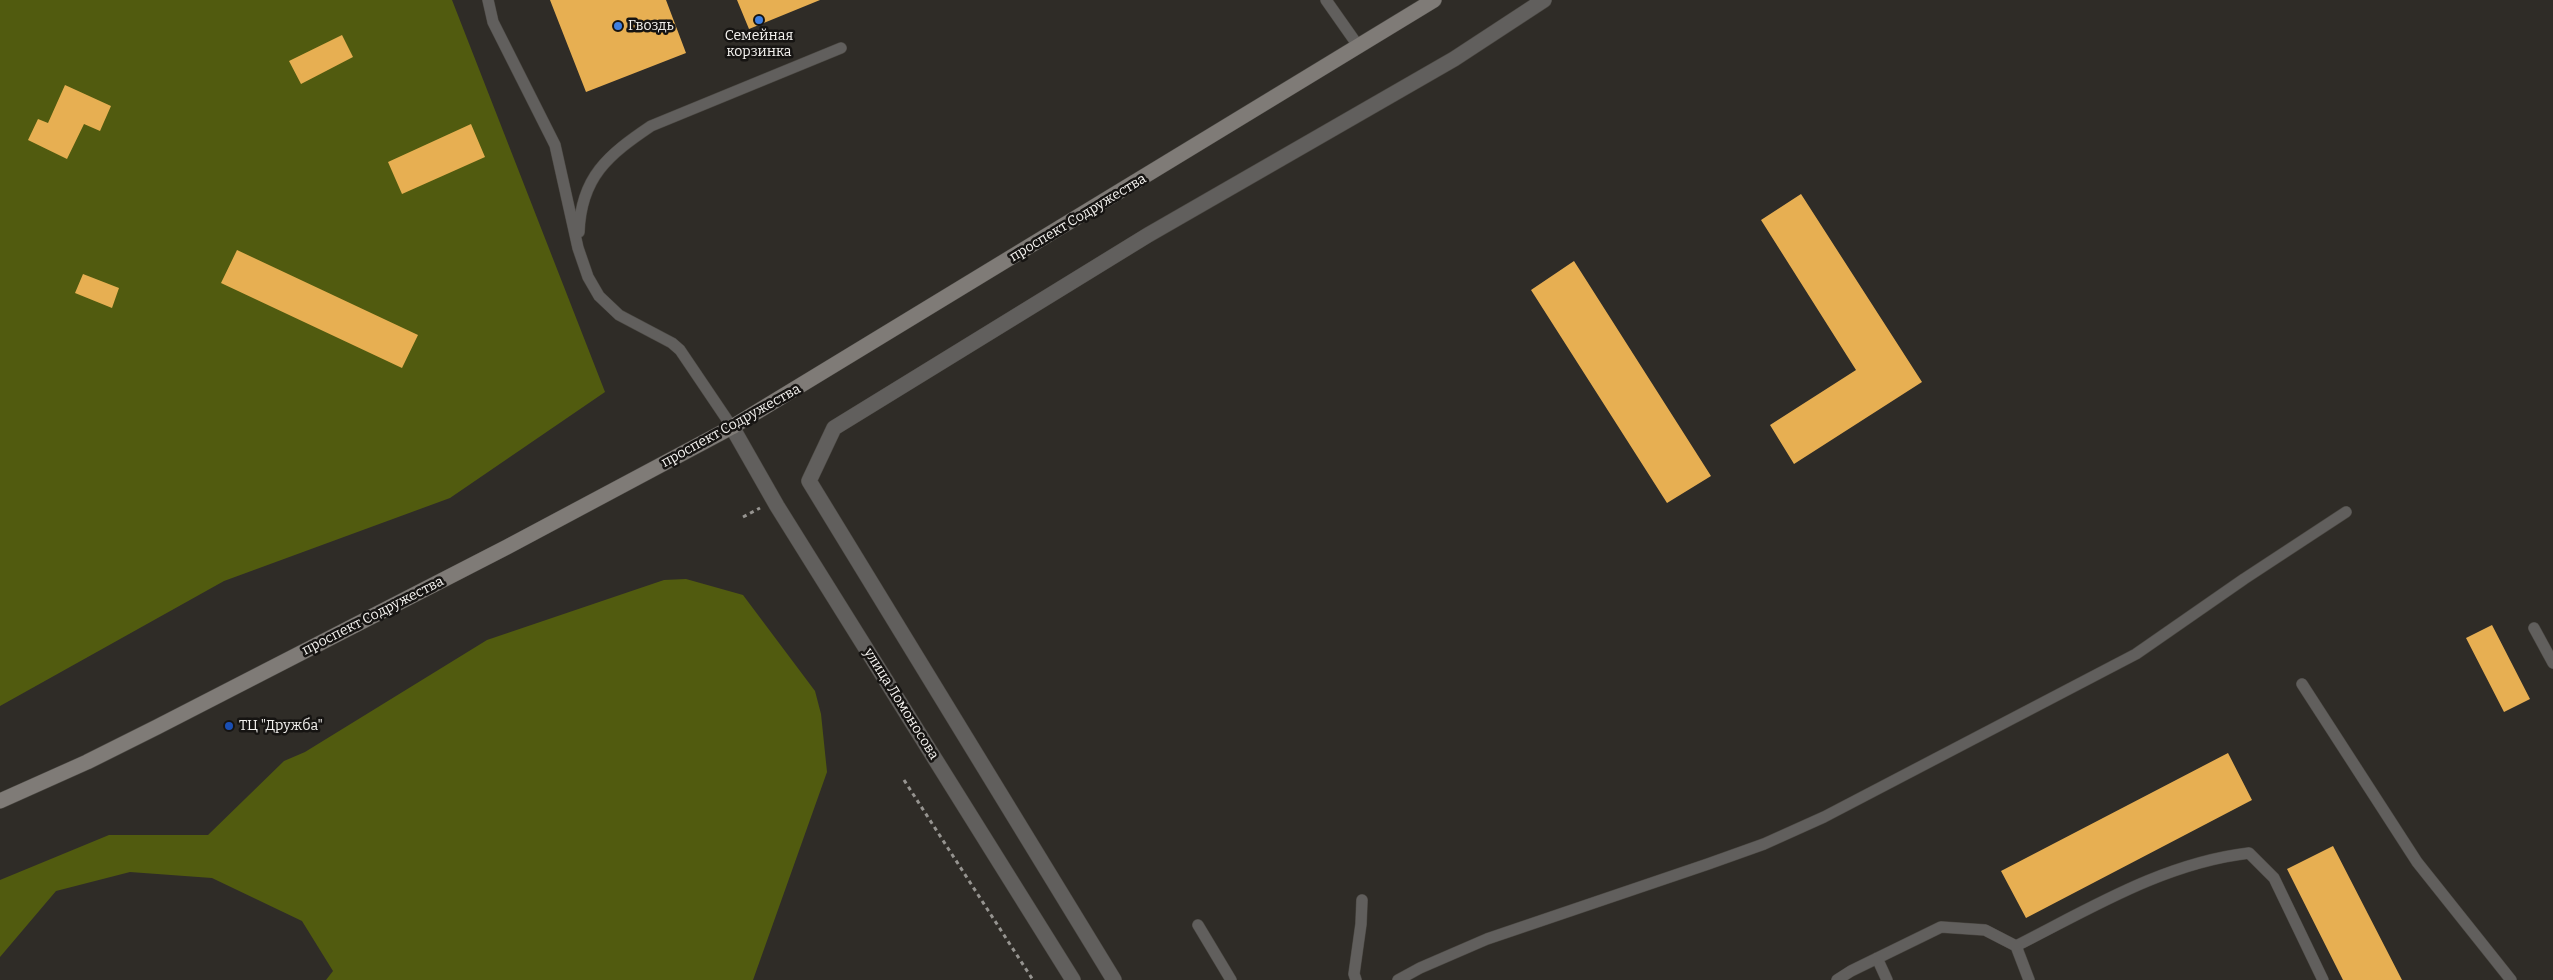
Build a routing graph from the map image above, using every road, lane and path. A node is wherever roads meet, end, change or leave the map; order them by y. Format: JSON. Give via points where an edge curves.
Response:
{"nodes":[{"id":1,"x":488,"y":0,"type":"edge"},
{"id":2,"x":1326,"y":0,"type":"edge"},
{"id":3,"x":1434,"y":0,"type":"edge"},
{"id":4,"x":1544,"y":0,"type":"edge"},
{"id":5,"x":1359,"y":47,"type":"junction"},
{"id":6,"x":841,"y":48,"type":"dead end"},
{"id":7,"x":578,"y":248,"type":"junction"},
{"id":8,"x":732,"y":427,"type":"junction"},
{"id":9,"x":2346,"y":512,"type":"dead end"},
{"id":10,"x":2534,"y":628,"type":"dead end"},
{"id":11,"x":2553,"y":663,"type":"edge"},
{"id":12,"x":2302,"y":684,"type":"dead end"},
{"id":13,"x":904,"y":780,"type":"dead end"},
{"id":14,"x":0,"y":801,"type":"edge"},
{"id":15,"x":1362,"y":900,"type":"dead end"},
{"id":16,"x":1198,"y":925,"type":"dead end"},
{"id":17,"x":2016,"y":946,"type":"junction"},
{"id":18,"x":1876,"y":958,"type":"junction"},
{"id":19,"x":1033,"y":980,"type":"edge"},
{"id":20,"x":1073,"y":980,"type":"edge"},
{"id":21,"x":1114,"y":980,"type":"edge"},
{"id":22,"x":1231,"y":980,"type":"edge"},
{"id":23,"x":1356,"y":980,"type":"edge"},
{"id":24,"x":1398,"y":980,"type":"edge"},
{"id":25,"x":1836,"y":980,"type":"edge"},
{"id":26,"x":1887,"y":980,"type":"edge"},
{"id":27,"x":2029,"y":980,"type":"edge"},
{"id":28,"x":2323,"y":980,"type":"edge"},
{"id":29,"x":2511,"y":980,"type":"edge"}],
"edges":[{"from":1,"to":7,"type":"lane","via":[[493,22],[554,145]]},
{"from":2,"to":5,"type":"lane"},
{"from":3,"to":5,"type":"main road","name":"проспект Содружества"},
{"from":4,"to":21,"type":"street","via":[[1454,59],[1148,235],[834,428],[809,481]]},
{"from":5,"to":8,"type":"main road","name":"проспект Содружества"},
{"from":6,"to":7,"type":"lane","via":[[652,126],[632,139],[600,167],[587,188],[580,213]]},
{"from":7,"to":8,"type":"lane","via":[[588,277],[606,305],[680,350]]},
{"from":8,"to":14,"type":"main road","name":"проспект Содружества","via":[[217,696],[87,762]]},
{"from":8,"to":20,"type":"street","name":"улица Ломоносова","via":[[782,514]]},
{"from":9,"to":24,"type":"lane","via":[[2136,654],[1824,817],[1764,844],[1487,939]]},
{"from":10,"to":11,"type":"lane"},
{"from":12,"to":29,"type":"lane","via":[[2417,862]]},
{"from":13,"to":19,"type":"path"},
{"from":15,"to":23,"type":"lane"},
{"from":16,"to":22,"type":"lane"},
{"from":17,"to":18,"type":"lane","via":[[1985,930],[1941,927]]},
{"from":17,"to":27,"type":"lane"},
{"from":17,"to":28,"type":"lane","via":[[2175,868],[2249,853],[2274,878]]},
{"from":18,"to":25,"type":"lane"},
{"from":18,"to":26,"type":"lane"}]}
